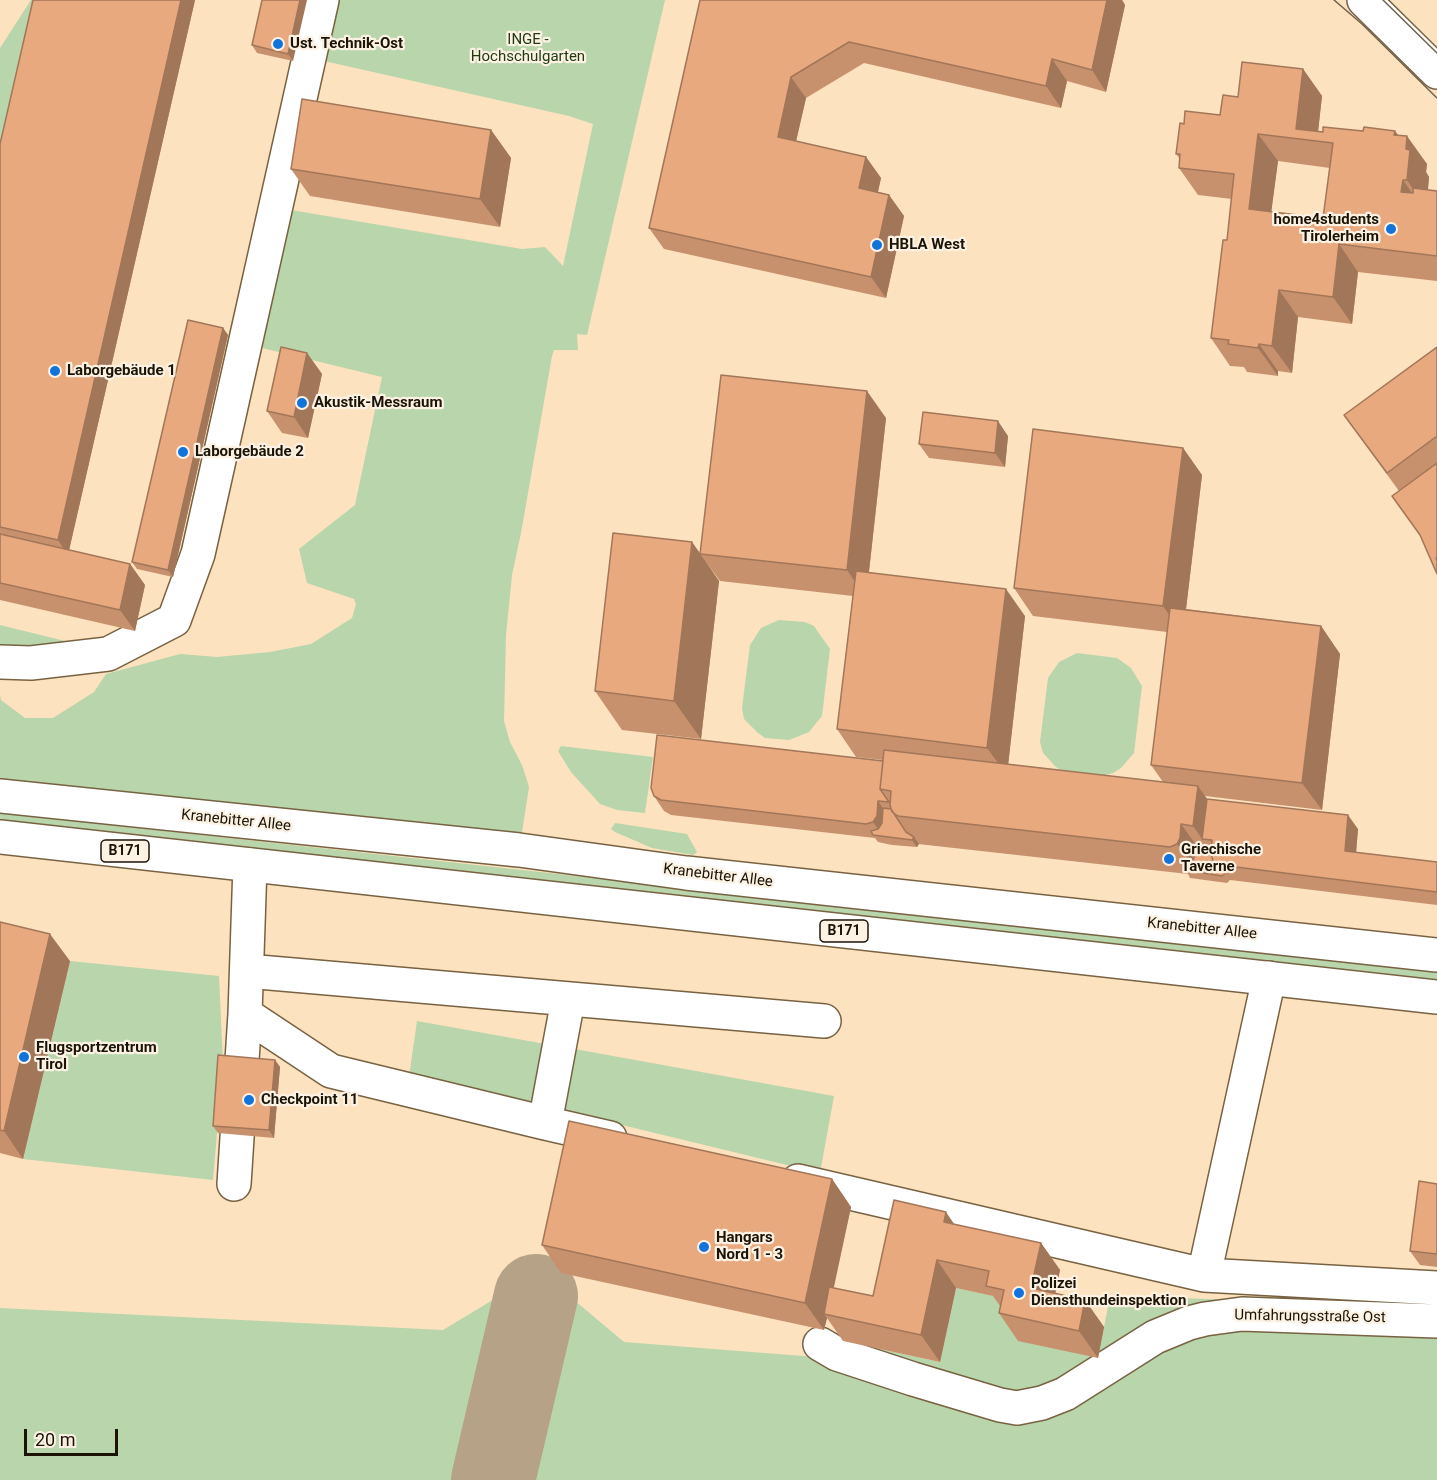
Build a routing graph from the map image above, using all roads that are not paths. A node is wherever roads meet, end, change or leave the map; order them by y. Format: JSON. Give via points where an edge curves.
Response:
{"nodes":[{"id":1,"x":322,"y":0,"type":"edge"},
{"id":2,"x":1377,"y":4,"type":"edge"},
{"id":3,"x":1437,"y":72,"type":"edge"},
{"id":4,"x":0,"y":662,"type":"edge"},
{"id":5,"x":0,"y":796,"type":"edge"},
{"id":6,"x":0,"y":837,"type":"edge"},
{"id":7,"x":250,"y":865,"type":"junction"},
{"id":8,"x":1437,"y":955,"type":"edge"},
{"id":9,"x":247,"y":971,"type":"junction"},
{"id":10,"x":1269,"y":978,"type":"junction"},
{"id":11,"x":1437,"y":997,"type":"edge"},
{"id":12,"x":568,"y":1000,"type":"junction"},
{"id":13,"x":245,"y":1014,"type":"junction"},
{"id":14,"x":824,"y":1021,"type":"dead end"},
{"id":15,"x":545,"y":1123,"type":"junction"},
{"id":16,"x":643,"y":1146,"type":"edge"},
{"id":17,"x":772,"y":1175,"type":"edge"},
{"id":18,"x":234,"y":1184,"type":"dead end"},
{"id":19,"x":1204,"y":1275,"type":"junction"},
{"id":20,"x":1437,"y":1288,"type":"edge"},
{"id":21,"x":1437,"y":1321,"type":"edge"},
{"id":22,"x":820,"y":1344,"type":"dead end"}],
"edges":[{"from":1,"to":4,"type":"street","via":[[198,554],[174,620],[108,654],[31,663]]},
{"from":2,"to":3,"type":"street"},
{"from":5,"to":8,"type":"street","name":"Kranebitter Allee","via":[[507,849],[686,873]]},
{"from":6,"to":7,"type":"street","number":"B171"},
{"from":7,"to":9,"type":"street"},
{"from":7,"to":10,"type":"street","number":"B171"},
{"from":9,"to":12,"type":"street"},
{"from":9,"to":13,"type":"street"},
{"from":10,"to":11,"type":"street","number":"B171"},
{"from":10,"to":19,"type":"street"},
{"from":12,"to":14,"type":"street"},
{"from":12,"to":15,"type":"street"},
{"from":13,"to":15,"type":"street","via":[[331,1071]]},
{"from":13,"to":18,"type":"street"},
{"from":15,"to":16,"type":"street"},
{"from":17,"to":19,"type":"street"},
{"from":19,"to":20,"type":"street"},
{"from":21,"to":22,"type":"street","name":"Umfahrungsstraße Ost","via":[[1252,1314],[1204,1319],[1155,1337],[1065,1394],[1017,1408],[913,1379],[837,1354]]}]}
